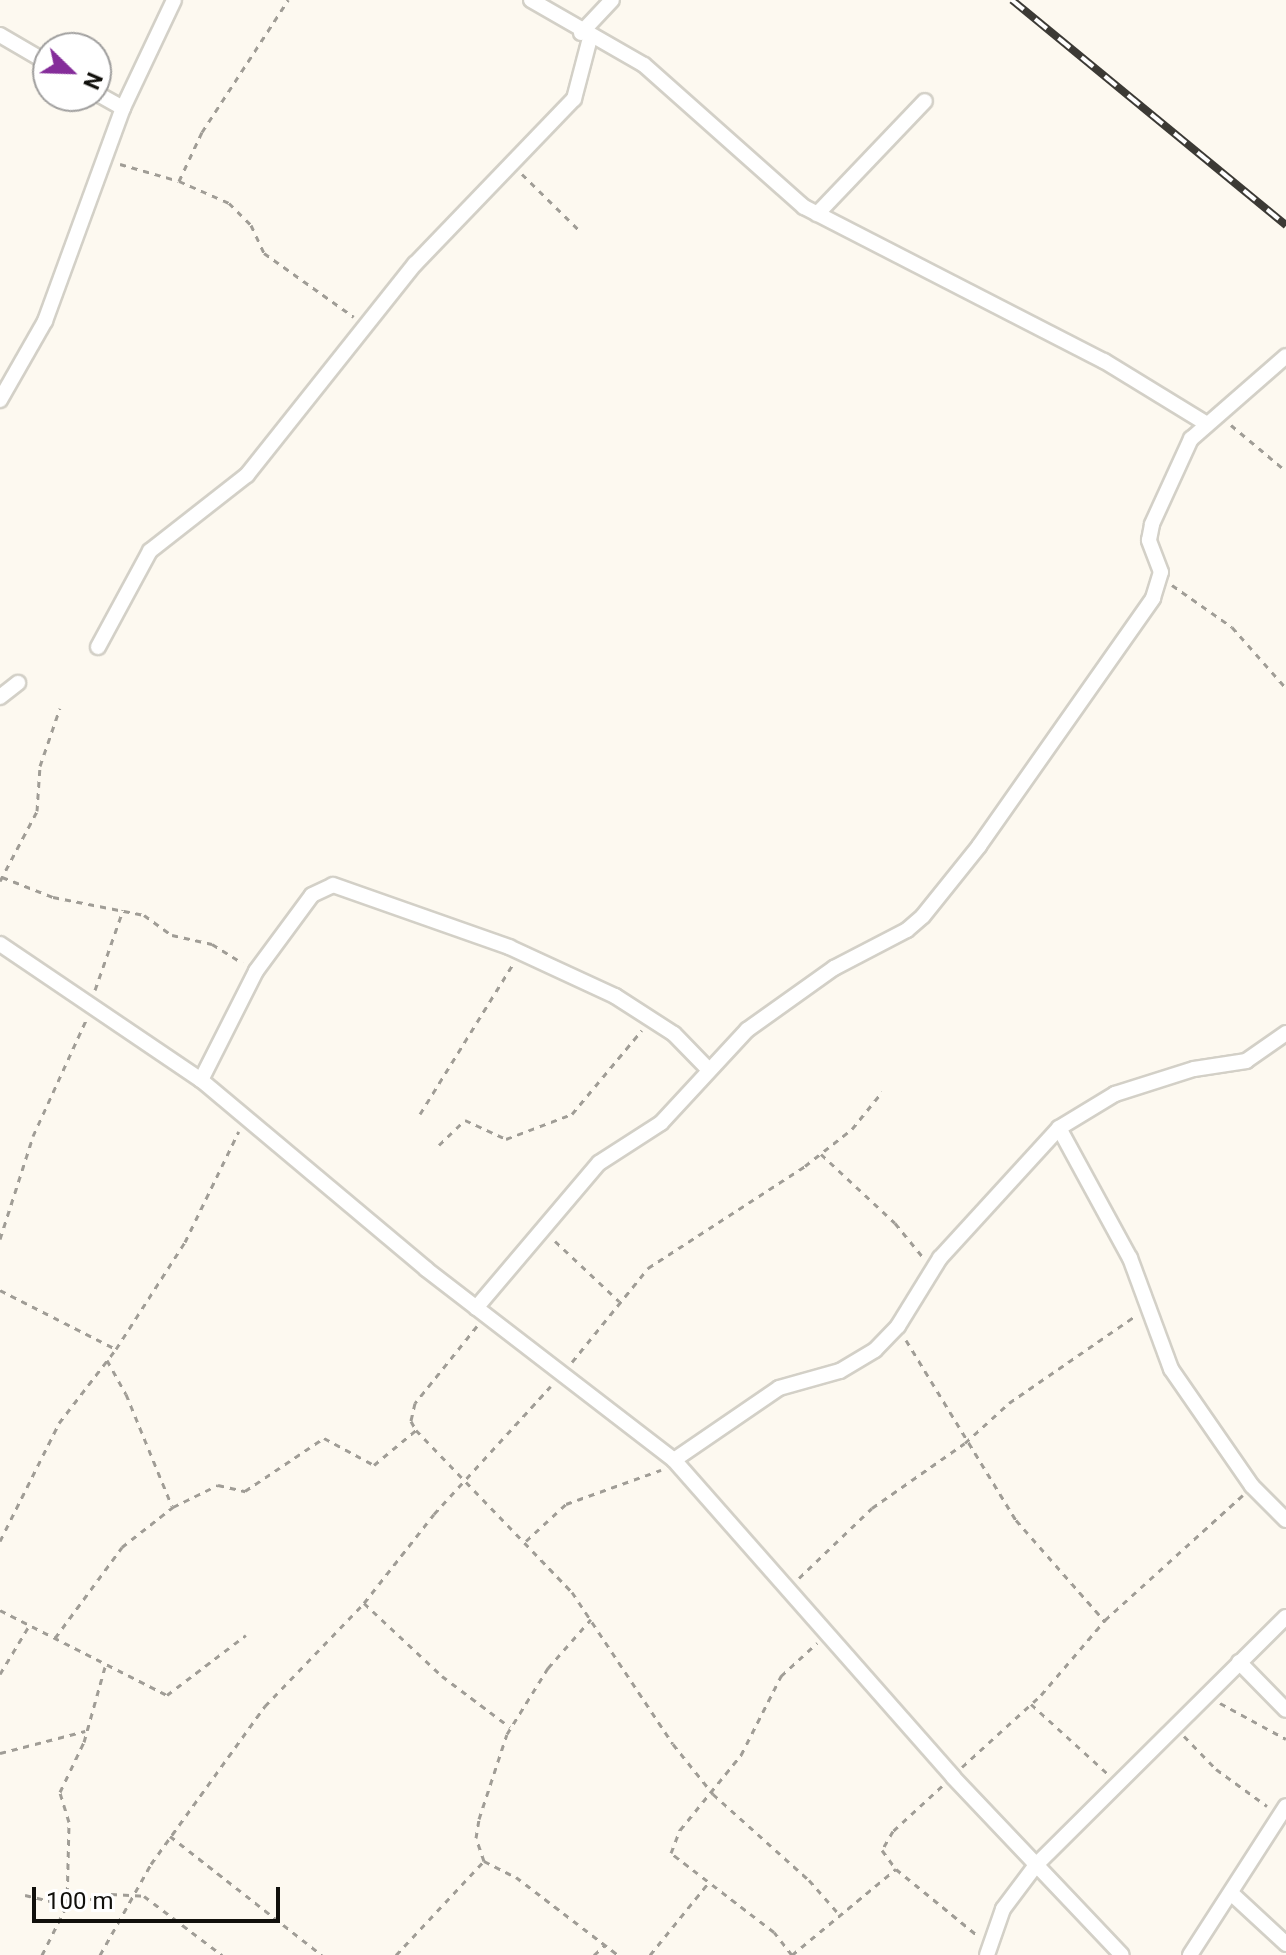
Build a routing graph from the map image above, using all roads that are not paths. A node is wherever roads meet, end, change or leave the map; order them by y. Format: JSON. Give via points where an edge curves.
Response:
{"nodes":[{"id":1,"x":174,"y":0,"type":"edge"},
{"id":2,"x":531,"y":0,"type":"edge"},
{"id":3,"x":612,"y":0,"type":"edge"},
{"id":4,"x":0,"y":35,"type":"edge"},
{"id":5,"x":586,"y":35,"type":"junction"},
{"id":6,"x":32,"y":54,"type":"edge"},
{"id":7,"x":925,"y":101,"type":"dead end"},
{"id":8,"x":112,"y":102,"type":"edge"},
{"id":9,"x":123,"y":108,"type":"junction"},
{"id":10,"x":817,"y":214,"type":"junction"},
{"id":11,"x":1286,"y":356,"type":"edge"},
{"id":12,"x":0,"y":400,"type":"edge"},
{"id":13,"x":1211,"y":418,"type":"junction"},
{"id":14,"x":98,"y":647,"type":"dead end"},
{"id":15,"x":18,"y":683,"type":"dead end"},
{"id":16,"x":0,"y":697,"type":"edge"},
{"id":17,"x":0,"y":944,"type":"edge"},
{"id":18,"x":1286,"y":1033,"type":"edge"},
{"id":19,"x":708,"y":1069,"type":"junction"},
{"id":20,"x":201,"y":1080,"type":"junction"},
{"id":21,"x":1059,"y":1128,"type":"junction"},
{"id":22,"x":481,"y":1312,"type":"junction"},
{"id":23,"x":674,"y":1460,"type":"junction"},
{"id":24,"x":1286,"y":1520,"type":"edge"},
{"id":25,"x":1286,"y":1617,"type":"edge"},
{"id":26,"x":1239,"y":1662,"type":"junction"},
{"id":27,"x":1286,"y":1710,"type":"edge"},
{"id":28,"x":1283,"y":1810,"type":"edge"},
{"id":29,"x":1036,"y":1865,"type":"junction"},
{"id":30,"x":1231,"y":1893,"type":"junction"},
{"id":31,"x":1286,"y":1944,"type":"edge"},
{"id":32,"x":988,"y":1950,"type":"edge"},
{"id":33,"x":1122,"y":1955,"type":"edge"},
{"id":34,"x":1190,"y":1955,"type":"edge"}],
"edges":[{"from":1,"to":9,"type":"street"},
{"from":2,"to":5,"type":"street"},
{"from":3,"to":5,"type":"street"},
{"from":4,"to":6,"type":"street"},
{"from":5,"to":10,"type":"street","via":[[644,65],[723,131],[776,185]]},
{"from":5,"to":14,"type":"street","via":[[574,99],[448,228],[247,475],[150,551]]},
{"from":7,"to":10,"type":"street"},
{"from":8,"to":9,"type":"street"},
{"from":9,"to":12,"type":"street","via":[[45,321]]},
{"from":10,"to":13,"type":"street"},
{"from":11,"to":13,"type":"street"},
{"from":13,"to":19,"type":"street","via":[[1180,458],[1152,524],[1149,540],[1160,579],[1143,616],[979,846],[907,930],[779,1004]]},
{"from":15,"to":16,"type":"street"},
{"from":17,"to":20,"type":"street"},
{"from":18,"to":21,"type":"street","via":[[1246,1061],[1194,1069],[1115,1094]]},
{"from":19,"to":20,"type":"street","via":[[651,1016],[520,952],[394,904],[323,885],[256,971]]},
{"from":19,"to":22,"type":"street","via":[[661,1123],[599,1163]]},
{"from":20,"to":22,"type":"street"},
{"from":21,"to":23,"type":"street","via":[[932,1269],[898,1326],[854,1365],[779,1388]]},
{"from":21,"to":24,"type":"street","via":[[1124,1245],[1171,1369],[1252,1486]]},
{"from":22,"to":23,"type":"street"},
{"from":23,"to":29,"type":"street"},
{"from":25,"to":26,"type":"street"},
{"from":26,"to":27,"type":"street"},
{"from":26,"to":29,"type":"street"},
{"from":28,"to":30,"type":"street"},
{"from":29,"to":32,"type":"street","via":[[1003,1909]]},
{"from":29,"to":33,"type":"street"},
{"from":30,"to":31,"type":"street"},
{"from":30,"to":34,"type":"street"}]}
